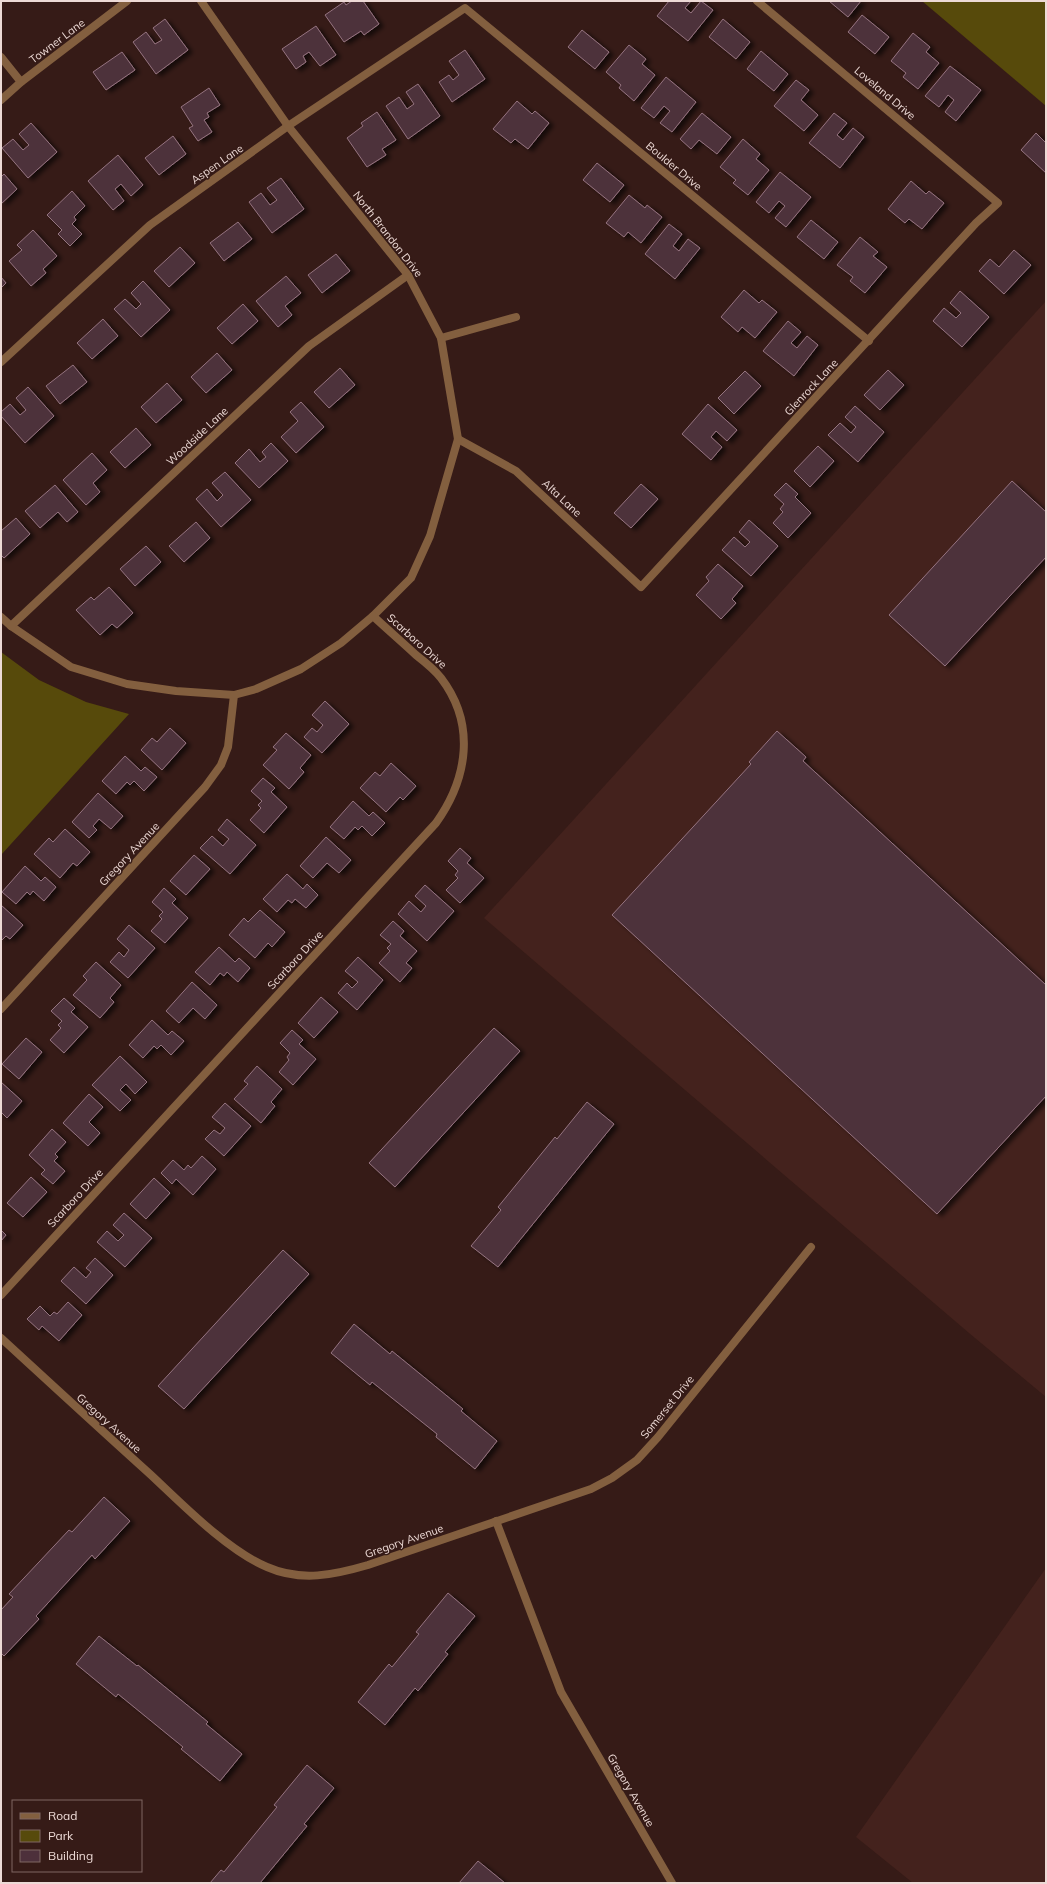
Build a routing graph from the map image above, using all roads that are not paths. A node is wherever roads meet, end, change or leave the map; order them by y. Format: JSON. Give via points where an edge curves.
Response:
{"nodes":[{"id":1,"x":127,"y":1,"type":"edge"},
{"id":2,"x":201,"y":1,"type":"edge"},
{"id":3,"x":756,"y":1,"type":"edge"},
{"id":4,"x":465,"y":8,"type":"joint"},
{"id":5,"x":1,"y":57,"type":"edge"},
{"id":6,"x":20,"y":82,"type":"junction"},
{"id":7,"x":1,"y":100,"type":"edge"},
{"id":8,"x":288,"y":126,"type":"junction"},
{"id":9,"x":998,"y":203,"type":"joint"},
{"id":10,"x":408,"y":275,"type":"junction"},
{"id":11,"x":516,"y":317,"type":"dead end"},
{"id":12,"x":441,"y":338,"type":"junction"},
{"id":13,"x":869,"y":340,"type":"junction"},
{"id":14,"x":1,"y":362,"type":"edge"},
{"id":15,"x":458,"y":439,"type":"junction"},
{"id":16,"x":641,"y":587,"type":"joint"},
{"id":17,"x":373,"y":616,"type":"junction"},
{"id":18,"x":1,"y":617,"type":"edge"},
{"id":19,"x":11,"y":626,"type":"junction"},
{"id":20,"x":234,"y":695,"type":"junction"},
{"id":21,"x":1,"y":1009,"type":"edge"},
{"id":22,"x":811,"y":1247,"type":"dead end"},
{"id":23,"x":1,"y":1295,"type":"edge"},
{"id":24,"x":1,"y":1338,"type":"edge"},
{"id":25,"x":496,"y":1521,"type":"junction"},
{"id":26,"x":672,"y":1883,"type":"edge"}],
"edges":[{"from":1,"to":6,"type":"street","name":"Towner Lane"},
{"from":2,"to":8,"type":"street","name":"North Brandon Drive"},
{"from":3,"to":9,"type":"street","name":"Loveland Drive"},
{"from":4,"to":8,"type":"street","name":"Aspen Lane"},
{"from":4,"to":13,"type":"street","name":"Boulder Drive"},
{"from":5,"to":6,"type":"street"},
{"from":6,"to":7,"type":"street","name":"Towner Lane"},
{"from":8,"to":10,"type":"street","name":"North Brandon Drive"},
{"from":8,"to":14,"type":"street","name":"Aspen Lane","via":[[150,225]]},
{"from":9,"to":13,"type":"street","name":"Glenrock Lane","via":[[976,223]]},
{"from":10,"to":12,"type":"street","name":"North Brandon Drive"},
{"from":10,"to":19,"type":"street","name":"Woodside Lane","via":[[309,346]]},
{"from":11,"to":12,"type":"street"},
{"from":12,"to":15,"type":"street","name":"North Brandon Drive"},
{"from":13,"to":16,"type":"street","name":"Glenrock Lane"},
{"from":15,"to":16,"type":"street","name":"Alta Lane","via":[[516,471]]},
{"from":15,"to":17,"type":"street","name":"North Brandon Drive","via":[[430,536],[411,578]]},
{"from":17,"to":20,"type":"street","name":"North Brandon Drive","via":[[341,643],[301,669],[256,690]]},
{"from":17,"to":23,"type":"street","name":"Scarboro Drive","via":[[441,678],[454,699],[463,729],[464,746],[460,776],[450,801],[436,823]]},
{"from":18,"to":19,"type":"street","name":"North Brandon Drive"},
{"from":19,"to":20,"type":"street","name":"North Brandon Drive","via":[[71,666],[127,684]]},
{"from":20,"to":21,"type":"street","name":"Gregory Avenue","via":[[228,747],[221,765],[205,787]]},
{"from":22,"to":25,"type":"street","name":"Somerset Drive","via":[[637,1460],[591,1489]]},
{"from":24,"to":25,"type":"street","name":"Gregory Avenue","via":[[196,1516],[234,1547],[268,1568],[306,1576],[344,1572]]},
{"from":25,"to":26,"type":"street","name":"Gregory Avenue","via":[[561,1692]]}]}
